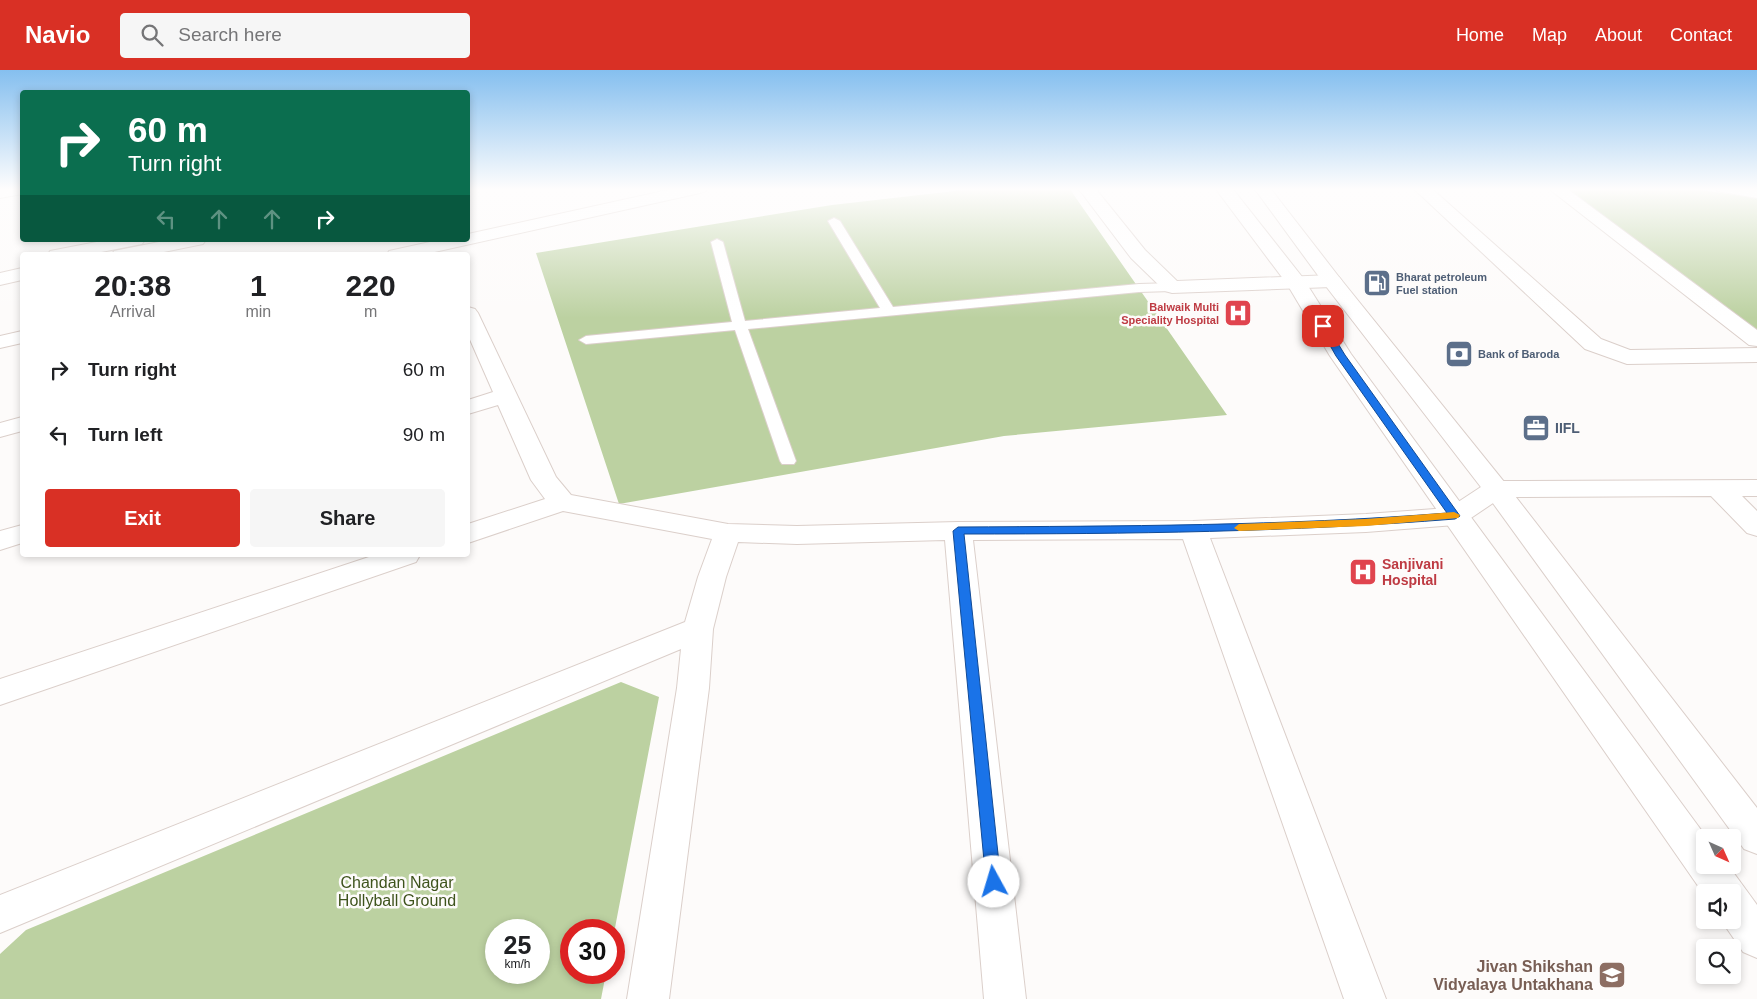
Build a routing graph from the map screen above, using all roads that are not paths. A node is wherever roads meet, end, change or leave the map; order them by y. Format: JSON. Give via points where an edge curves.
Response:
{"nodes":[{"id":1,"x":505,"y":231,"type":"edge"},
{"id":2,"x":840,"y":231,"type":"edge"},
{"id":3,"x":1120,"y":231,"type":"edge"},
{"id":4,"x":1257,"y":231,"type":"edge"},
{"id":5,"x":1295,"y":231,"type":"edge"},
{"id":6,"x":1469,"y":231,"type":"edge"},
{"id":7,"x":1613,"y":231,"type":"edge"},
{"id":8,"x":470,"y":239,"type":"edge"},
{"id":9,"x":125,"y":242,"type":"edge"},
{"id":10,"x":187,"y":242,"type":"edge"},
{"id":11,"x":458,"y":242,"type":"edge"},
{"id":12,"x":717,"y":242,"type":"dead end"},
{"id":13,"x":438,"y":247,"type":"edge"},
{"id":14,"x":73,"y":252,"type":"edge"},
{"id":15,"x":136,"y":252,"type":"edge"},
{"id":16,"x":412,"y":252,"type":"edge"},
{"id":17,"x":20,"y":262,"type":"edge"},
{"id":18,"x":0,"y":266,"type":"edge"},
{"id":19,"x":20,"y":274,"type":"edge"},
{"id":20,"x":0,"y":279,"type":"edge"},
{"id":21,"x":1332,"y":281,"type":"junction"},
{"id":22,"x":1296,"y":282,"type":"junction"},
{"id":23,"x":1172,"y":287,"type":"junction"},
{"id":24,"x":889,"y":312,"type":"junction"},
{"id":25,"x":470,"y":317,"type":"edge"},
{"id":26,"x":740,"y":326,"type":"junction"},
{"id":27,"x":20,"y":337,"type":"edge"},
{"id":28,"x":586,"y":340,"type":"dead end"},
{"id":29,"x":1757,"y":340,"type":"edge"},
{"id":30,"x":0,"y":342,"type":"edge"},
{"id":31,"x":1757,"y":355,"type":"edge"},
{"id":32,"x":505,"y":396,"type":"junction"},
{"id":33,"x":470,"y":406,"type":"edge"},
{"id":34,"x":20,"y":425,"type":"edge"},
{"id":35,"x":0,"y":430,"type":"edge"},
{"id":36,"x":788,"y":460,"type":"dead end"},
{"id":37,"x":1718,"y":488,"type":"junction"},
{"id":38,"x":1757,"y":488,"type":"edge"},
{"id":39,"x":1496,"y":489,"type":"junction"},
{"id":40,"x":562,"y":502,"type":"junction"},
{"id":41,"x":1455,"y":516,"type":"junction"},
{"id":42,"x":1757,"y":527,"type":"edge"},
{"id":43,"x":1193,"y":530,"type":"junction"},
{"id":44,"x":958,"y":531,"type":"junction"},
{"id":45,"x":470,"y":533,"type":"edge"},
{"id":46,"x":728,"y":533,"type":"junction"},
{"id":47,"x":20,"y":535,"type":"edge"},
{"id":48,"x":0,"y":541,"type":"edge"},
{"id":49,"x":400,"y":557,"type":"edge"},
{"id":50,"x":698,"y":629,"type":"junction"},
{"id":51,"x":0,"y":692,"type":"edge"},
{"id":52,"x":1757,"y":837,"type":"edge"},
{"id":53,"x":1696,"y":852,"type":"edge"},
{"id":54,"x":0,"y":914,"type":"edge"},
{"id":55,"x":1741,"y":916,"type":"edge"},
{"id":56,"x":1757,"y":938,"type":"edge"},
{"id":57,"x":648,"y":999,"type":"edge"},
{"id":58,"x":1005,"y":999,"type":"edge"},
{"id":59,"x":1365,"y":999,"type":"edge"}],
"edges":[{"from":1,"to":8,"type":"street"},
{"from":2,"to":24,"type":"lane"},
{"from":3,"to":23,"type":"street"},
{"from":4,"to":22,"type":"street"},
{"from":5,"to":21,"type":"street"},
{"from":6,"to":31,"type":"street","via":[[1592,344],[1627,357]]},
{"from":7,"to":29,"type":"street"},
{"from":9,"to":14,"type":"street"},
{"from":10,"to":15,"type":"street"},
{"from":11,"to":13,"type":"street"},
{"from":12,"to":26,"type":"lane"},
{"from":13,"to":16,"type":"street"},
{"from":17,"to":18,"type":"street"},
{"from":19,"to":20,"type":"street"},
{"from":21,"to":22,"type":"street"},
{"from":21,"to":39,"type":"street"},
{"from":22,"to":23,"type":"street"},
{"from":22,"to":41,"type":"street","via":[[1341,356]]},
{"from":23,"to":24,"type":"lane"},
{"from":24,"to":26,"type":"lane"},
{"from":25,"to":32,"type":"street"},
{"from":26,"to":28,"type":"lane"},
{"from":26,"to":36,"type":"lane"},
{"from":27,"to":30,"type":"street"},
{"from":32,"to":33,"type":"street"},
{"from":32,"to":40,"type":"street","via":[[544,480]]},
{"from":34,"to":35,"type":"street"},
{"from":37,"to":38,"type":"street"},
{"from":37,"to":39,"type":"street"},
{"from":37,"to":42,"type":"street"},
{"from":39,"to":41,"type":"street"},
{"from":39,"to":52,"type":"street"},
{"from":40,"to":45,"type":"street"},
{"from":40,"to":46,"type":"street"},
{"from":41,"to":43,"type":"street"},
{"from":41,"to":53,"type":"street"},
{"from":43,"to":44,"type":"street"},
{"from":43,"to":59,"type":"street"},
{"from":44,"to":46,"type":"street","via":[[797,535]]},
{"from":44,"to":58,"type":"street"},
{"from":46,"to":50,"type":"street"},
{"from":47,"to":48,"type":"street"},
{"from":49,"to":51,"type":"street"},
{"from":50,"to":54,"type":"street"},
{"from":50,"to":57,"type":"street","via":[[693,688]]},
{"from":55,"to":56,"type":"street"}]}
